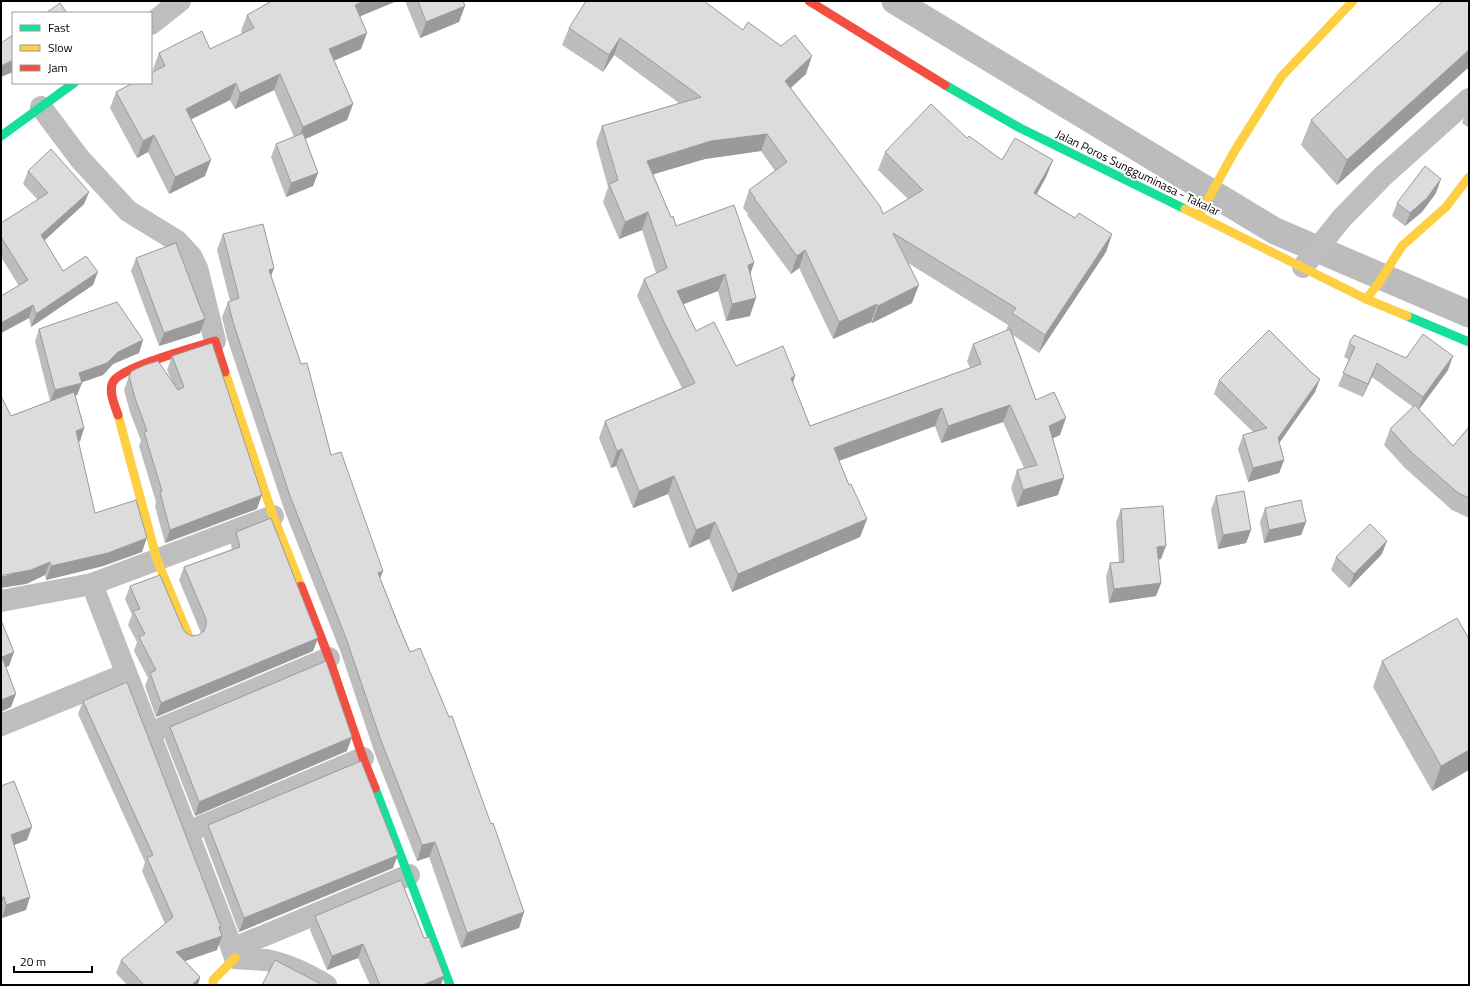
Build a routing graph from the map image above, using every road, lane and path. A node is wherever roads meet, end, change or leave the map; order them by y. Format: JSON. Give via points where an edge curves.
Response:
{"nodes":[{"id":1,"x":180,"y":1,"type":"edge"},
{"id":2,"x":808,"y":1,"type":"edge"},
{"id":3,"x":1353,"y":1,"type":"edge"},
{"id":4,"x":152,"y":23,"type":"edge"},
{"id":5,"x":73,"y":84,"type":"edge"},
{"id":6,"x":1469,"y":99,"type":"edge"},
{"id":7,"x":41,"y":107,"type":"junction"},
{"id":8,"x":1,"y":136,"type":"edge"},
{"id":9,"x":1469,"y":177,"type":"edge"},
{"id":10,"x":1199,"y":216,"type":"junction"},
{"id":11,"x":1307,"y":262,"type":"junction"},
{"id":12,"x":1366,"y":299,"type":"junction"},
{"id":13,"x":215,"y":341,"type":"junction"},
{"id":14,"x":1469,"y":342,"type":"edge"},
{"id":15,"x":273,"y":516,"type":"junction"},
{"id":16,"x":157,"y":560,"type":"junction"},
{"id":17,"x":92,"y":584,"type":"junction"},
{"id":18,"x":1,"y":601,"type":"edge"},
{"id":19,"x":189,"y":636,"type":"edge"},
{"id":20,"x":329,"y":658,"type":"junction"},
{"id":21,"x":126,"y":674,"type":"junction"},
{"id":22,"x":1,"y":725,"type":"edge"},
{"id":23,"x":150,"y":733,"type":"junction"},
{"id":24,"x":363,"y":758,"type":"junction"},
{"id":25,"x":188,"y":832,"type":"junction"},
{"id":26,"x":409,"y":875,"type":"junction"},
{"id":27,"x":234,"y":953,"type":"junction"},
{"id":28,"x":213,"y":985,"type":"edge"},
{"id":29,"x":326,"y":985,"type":"edge"},
{"id":30,"x":450,"y":985,"type":"edge"}],
"edges":[{"from":1,"to":4,"type":"street"},
{"from":2,"to":10,"type":"main road","name":"Jalan Poros Sungguminasa - Takalar","via":[[923,73],[1020,128]]},
{"from":3,"to":10,"type":"main road","via":[[1281,77],[1234,152]]},
{"from":5,"to":7,"type":"main road"},
{"from":6,"to":11,"type":"street","via":[[1383,176],[1341,219]]},
{"from":7,"to":8,"type":"main road"},
{"from":7,"to":13,"type":"street","via":[[80,159],[128,211],[177,241],[192,256]]},
{"from":9,"to":12,"type":"main road","via":[[1446,207],[1402,246]]},
{"from":10,"to":11,"type":"main road","name":"Jalan Poros Sungguminasa - Takalar"},
{"from":11,"to":12,"type":"main road","name":"Jalan Poros Sungguminasa - Takalar"},
{"from":12,"to":14,"type":"main road","name":"Jalan Poros Sungguminasa - Takalar"},
{"from":13,"to":15,"type":"main road"},
{"from":13,"to":16,"type":"main road","via":[[135,367],[119,375],[113,382],[111,390]]},
{"from":15,"to":16,"type":"street"},
{"from":15,"to":20,"type":"main road"},
{"from":16,"to":17,"type":"street"},
{"from":16,"to":19,"type":"main road"},
{"from":17,"to":18,"type":"street"},
{"from":17,"to":21,"type":"street"},
{"from":20,"to":23,"type":"street"},
{"from":20,"to":24,"type":"main road"},
{"from":21,"to":22,"type":"street"},
{"from":21,"to":23,"type":"street"},
{"from":23,"to":25,"type":"street"},
{"from":24,"to":25,"type":"street"},
{"from":24,"to":26,"type":"main road"},
{"from":25,"to":27,"type":"street"},
{"from":26,"to":27,"type":"street"},
{"from":26,"to":30,"type":"main road"},
{"from":27,"to":28,"type":"main road","via":[[213,980]]},
{"from":27,"to":29,"type":"street","via":[[287,966]]}]}
